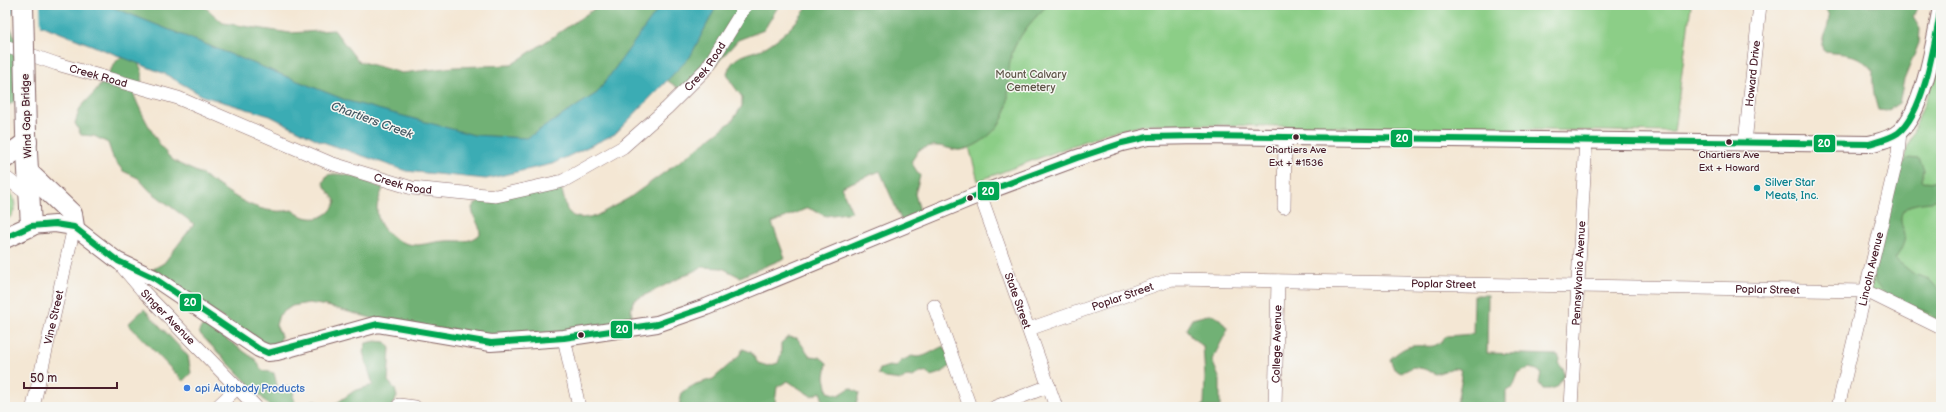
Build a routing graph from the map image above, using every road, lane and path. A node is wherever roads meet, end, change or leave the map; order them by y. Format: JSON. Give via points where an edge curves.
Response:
{"nodes":[{"id":1,"x":23,"y":5,"type":"edge"},
{"id":2,"x":746,"y":5,"type":"edge"},
{"id":3,"x":1760,"y":5,"type":"edge"},
{"id":4,"x":1941,"y":7,"type":"edge"},
{"id":5,"x":5,"y":46,"type":"edge"},
{"id":6,"x":1900,"y":131,"type":"junction"},
{"id":7,"x":26,"y":137,"type":"junction"},
{"id":8,"x":1285,"y":137,"type":"junction"},
{"id":9,"x":1586,"y":139,"type":"junction"},
{"id":10,"x":1745,"y":142,"type":"junction"},
{"id":11,"x":5,"y":158,"type":"edge"},
{"id":12,"x":29,"y":173,"type":"junction"},
{"id":13,"x":5,"y":177,"type":"edge"},
{"id":14,"x":980,"y":194,"type":"junction"},
{"id":15,"x":30,"y":196,"type":"junction"},
{"id":16,"x":1284,"y":207,"type":"dead end"},
{"id":17,"x":31,"y":226,"type":"junction"},
{"id":18,"x":74,"y":227,"type":"junction"},
{"id":19,"x":5,"y":238,"type":"edge"},
{"id":20,"x":118,"y":261,"type":"junction"},
{"id":21,"x":1278,"y":281,"type":"junction"},
{"id":22,"x":1578,"y":285,"type":"junction"},
{"id":23,"x":1866,"y":291,"type":"junction"},
{"id":24,"x":934,"y":306,"type":"dead end"},
{"id":25,"x":1941,"y":328,"type":"edge"},
{"id":26,"x":1029,"y":329,"type":"junction"},
{"id":27,"x":564,"y":338,"type":"junction"},
{"id":28,"x":1049,"y":386,"type":"junction"},
{"id":29,"x":237,"y":388,"type":"junction"},
{"id":30,"x":399,"y":405,"type":"dead end"},
{"id":31,"x":34,"y":407,"type":"edge"},
{"id":32,"x":217,"y":407,"type":"edge"},
{"id":33,"x":256,"y":407,"type":"edge"},
{"id":34,"x":415,"y":407,"type":"edge"},
{"id":35,"x":578,"y":407,"type":"edge"},
{"id":36,"x":970,"y":407,"type":"edge"},
{"id":37,"x":995,"y":407,"type":"edge"},
{"id":38,"x":1056,"y":407,"type":"edge"},
{"id":39,"x":1275,"y":407,"type":"edge"},
{"id":40,"x":1571,"y":407,"type":"edge"},
{"id":41,"x":1838,"y":407,"type":"edge"}],
"edges":[{"from":1,"to":7,"type":"main road","name":"Wind Gap Bridge","bridge":true},
{"from":2,"to":5,"type":"street","name":"Creek Road","via":[[707,68],[668,108],[623,147],[563,181],[496,196],[405,186],[330,162],[178,98],[57,64]]},
{"from":3,"to":10,"type":"street","name":"Howard Drive"},
{"from":4,"to":6,"type":"street","via":[[1932,57],[1920,95]]},
{"from":6,"to":10,"type":"street","via":[[1869,144]]},
{"from":6,"to":23,"type":"street","name":"Lincoln Avenue","via":[[1898,154]]},
{"from":7,"to":11,"type":"main road"},
{"from":7,"to":12,"type":"main road","name":"Wind Gap Bridge"},
{"from":8,"to":9,"type":"street"},
{"from":8,"to":14,"type":"street","via":[[1148,138],[1116,145]]},
{"from":8,"to":16,"type":"street"},
{"from":9,"to":10,"type":"street"},
{"from":9,"to":22,"type":"street","name":"Pennsylvania Avenue"},
{"from":12,"to":15,"type":"main road","name":"Wind Gap Bridge"},
{"from":12,"to":18,"type":"main road","via":[[72,214]]},
{"from":13,"to":15,"type":"street"},
{"from":14,"to":26,"type":"street","name":"State Street"},
{"from":14,"to":27,"type":"street","via":[[706,307],[656,324]]},
{"from":15,"to":17,"type":"main road","name":"Wind Gap Bridge"},
{"from":17,"to":18,"type":"street","name":"Singer Avenue","via":[[55,224]]},
{"from":17,"to":19,"type":"main road"},
{"from":18,"to":20,"type":"street","name":"Singer Avenue"},
{"from":18,"to":31,"type":"street","name":"Vine Street"},
{"from":20,"to":27,"type":"street","via":[[154,278],[259,350],[268,353],[378,324],[491,343]]},
{"from":20,"to":29,"type":"street","name":"Singer Avenue","via":[[142,290]]},
{"from":21,"to":22,"type":"street","name":"Poplar Street"},
{"from":21,"to":26,"type":"street","name":"Poplar Street","via":[[1172,279]]},
{"from":21,"to":39,"type":"street","name":"College Avenue"},
{"from":22,"to":23,"type":"street","name":"Poplar Street"},
{"from":22,"to":40,"type":"street","name":"Pennsylvania Avenue"},
{"from":23,"to":25,"type":"street"},
{"from":23,"to":41,"type":"street","name":"Lincoln Avenue"},
{"from":24,"to":36,"type":"street"},
{"from":26,"to":28,"type":"street","name":"State Street"},
{"from":27,"to":35,"type":"street"},
{"from":28,"to":37,"type":"street"},
{"from":28,"to":38,"type":"street","name":"State Street"},
{"from":29,"to":32,"type":"street"},
{"from":29,"to":33,"type":"street","name":"Singer Avenue"},
{"from":30,"to":34,"type":"street"}]}
